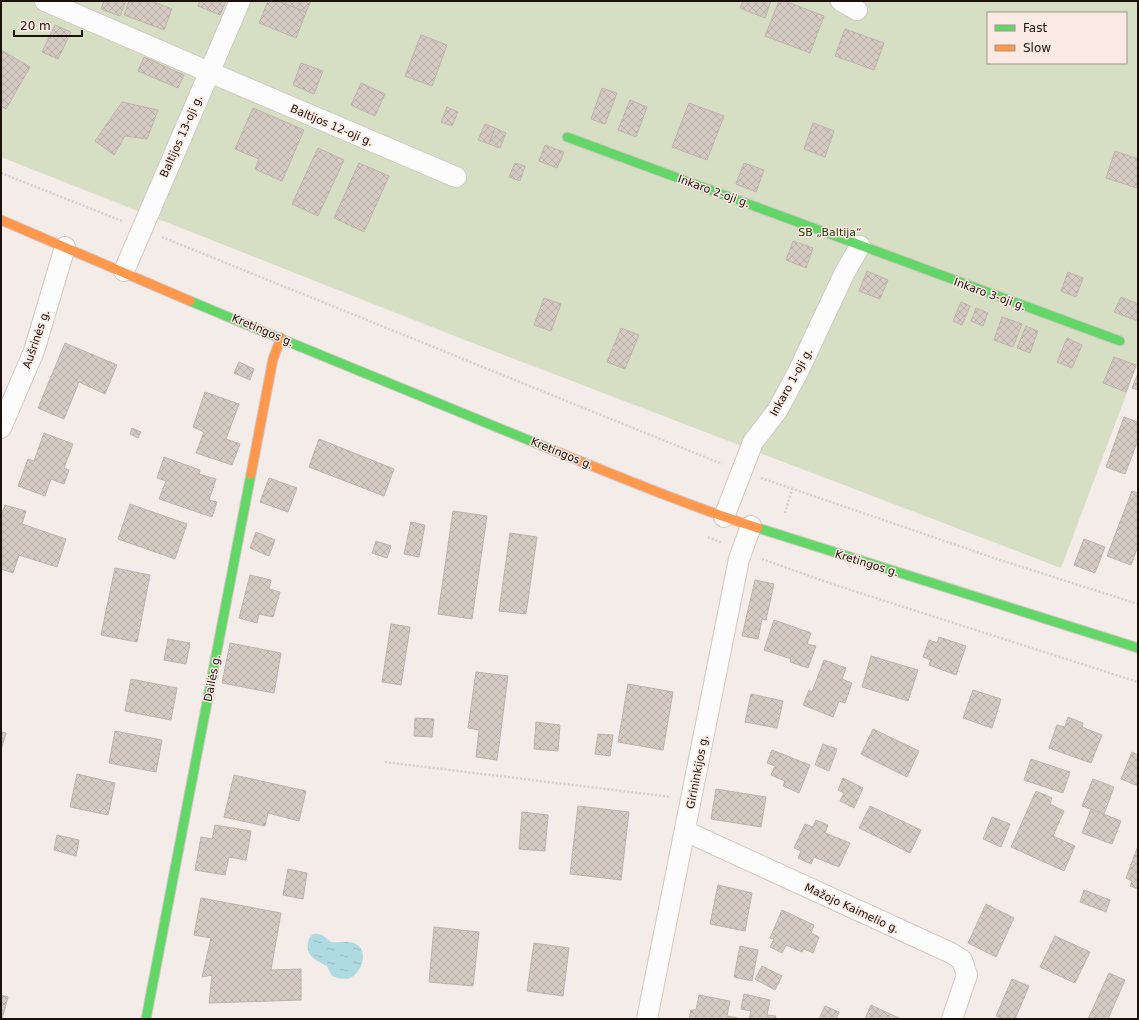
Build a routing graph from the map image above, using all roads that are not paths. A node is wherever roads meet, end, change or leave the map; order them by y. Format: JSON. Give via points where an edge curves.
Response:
{"nodes":[{"id":1,"x":45,"y":1,"type":"edge"},
{"id":2,"x":240,"y":1,"type":"edge"},
{"id":3,"x":209,"y":72,"type":"junction"},
{"id":4,"x":567,"y":137,"type":"dead end"},
{"id":5,"x":456,"y":177,"type":"dead end"},
{"id":6,"x":1,"y":220,"type":"edge"},
{"id":7,"x":860,"y":246,"type":"junction"},
{"id":8,"x":65,"y":247,"type":"junction"},
{"id":9,"x":124,"y":271,"type":"junction"},
{"id":10,"x":281,"y":338,"type":"junction"},
{"id":11,"x":1120,"y":341,"type":"dead end"},
{"id":12,"x":1,"y":428,"type":"edge"},
{"id":13,"x":724,"y":517,"type":"junction"},
{"id":14,"x":751,"y":526,"type":"junction"},
{"id":15,"x":1138,"y":648,"type":"edge"},
{"id":16,"x":685,"y":831,"type":"junction"},
{"id":17,"x":146,"y":1019,"type":"edge"},
{"id":18,"x":647,"y":1019,"type":"edge"},
{"id":19,"x":952,"y":1019,"type":"edge"}],
"edges":[{"from":1,"to":3,"type":"street","name":"Baltijos 12-oji g."},
{"from":2,"to":3,"type":"street","name":"Baltijos 13-oji g."},
{"from":3,"to":5,"type":"street","name":"Baltijos 12-oji g."},
{"from":3,"to":9,"type":"street","name":"Baltijos 13-oji g."},
{"from":4,"to":7,"type":"street","name":"Inkaro 2-oji g."},
{"from":6,"to":8,"type":"street","name":"Kretingos g."},
{"from":7,"to":11,"type":"street","name":"Inkaro 3-oji g."},
{"from":7,"to":13,"type":"street","name":"Inkaro 1-oji g.","via":[[777,411],[753,442]]},
{"from":8,"to":9,"type":"street","name":"Kretingos g."},
{"from":8,"to":12,"type":"street","name":"Aušrinės g.","via":[[34,351]]},
{"from":9,"to":10,"type":"street","name":"Kretingos g."},
{"from":10,"to":13,"type":"street","name":"Kretingos g.","via":[[629,481]]},
{"from":10,"to":17,"type":"street","name":"Dailės g.","via":[[273,359]]},
{"from":13,"to":14,"type":"street","name":"Kretingos g."},
{"from":14,"to":15,"type":"street","name":"Kretingos g."},
{"from":14,"to":16,"type":"street","name":"Girininkijos g.","via":[[739,559]]},
{"from":16,"to":18,"type":"street","name":"Girininkijos g."},
{"from":16,"to":19,"type":"street","name":"Mažojo Kaimelio g.","via":[[962,960],[967,975]]}]}
